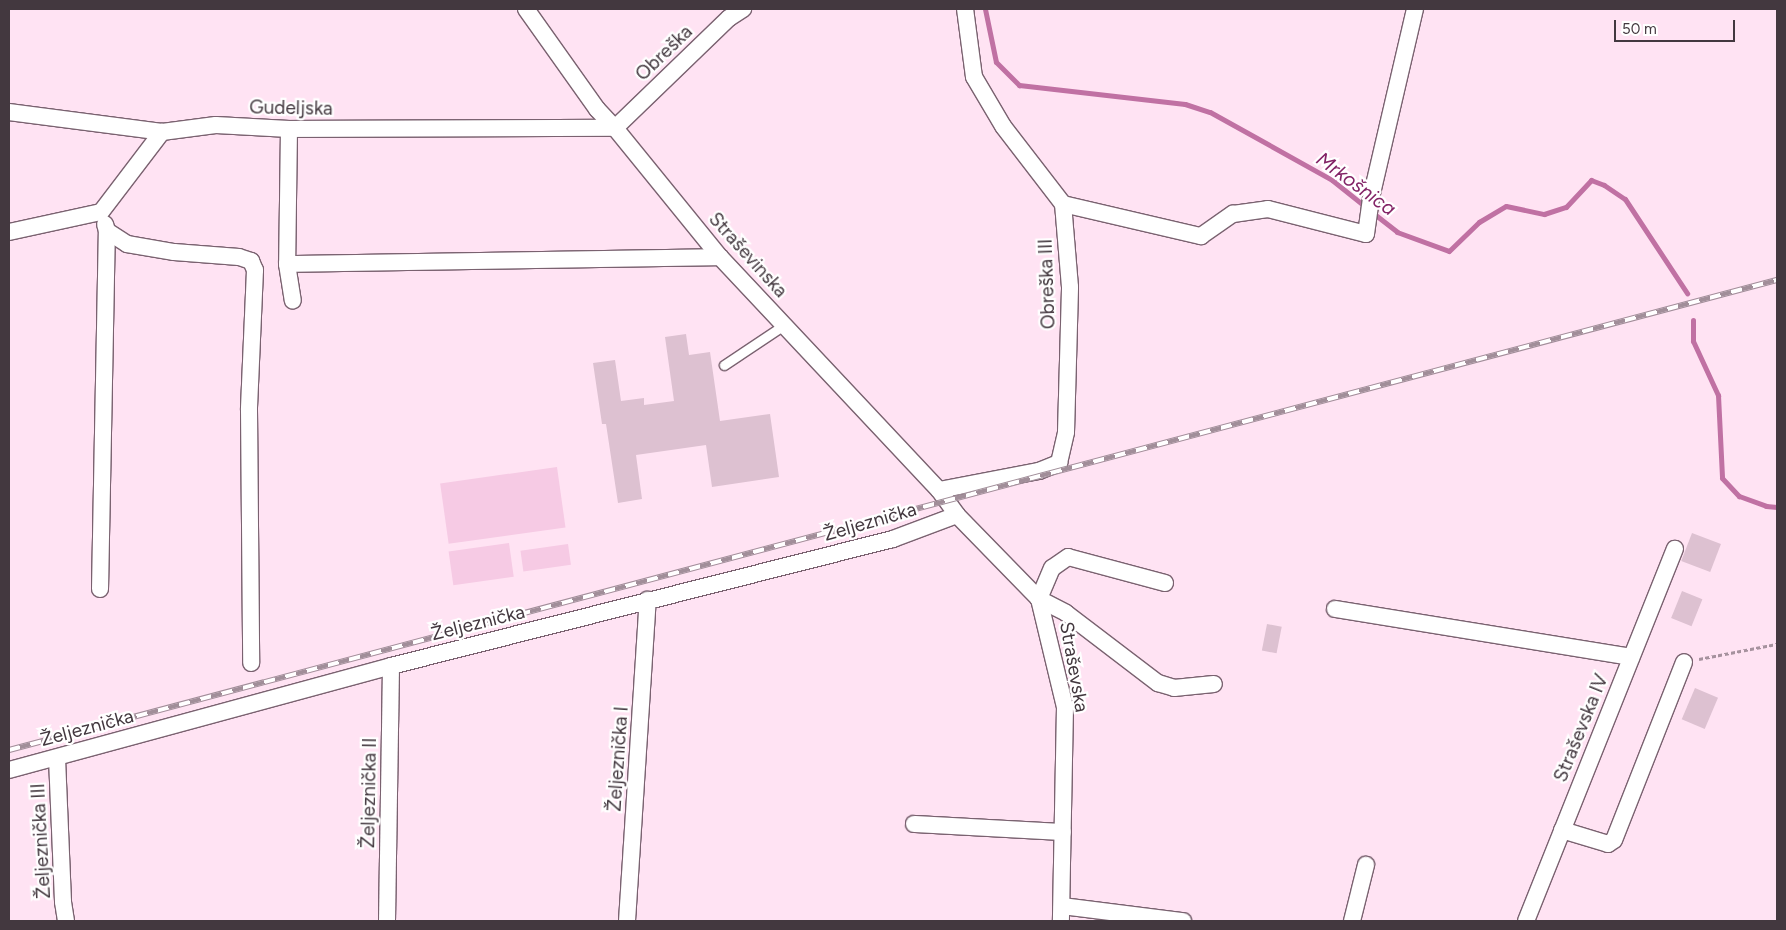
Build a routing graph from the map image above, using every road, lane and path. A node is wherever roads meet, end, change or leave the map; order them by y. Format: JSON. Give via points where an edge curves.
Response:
{"nodes":[{"id":1,"x":526,"y":9,"type":"edge"},
{"id":2,"x":743,"y":9,"type":"edge"},
{"id":3,"x":965,"y":9,"type":"edge"},
{"id":4,"x":1415,"y":9,"type":"edge"},
{"id":5,"x":9,"y":112,"type":"edge"},
{"id":6,"x":615,"y":128,"type":"junction"},
{"id":7,"x":290,"y":129,"type":"junction"},
{"id":8,"x":162,"y":132,"type":"junction"},
{"id":9,"x":1063,"y":204,"type":"junction"},
{"id":10,"x":101,"y":212,"type":"junction"},
{"id":11,"x":107,"y":231,"type":"junction"},
{"id":12,"x":9,"y":232,"type":"edge"},
{"id":13,"x":720,"y":257,"type":"junction"},
{"id":14,"x":286,"y":264,"type":"junction"},
{"id":15,"x":293,"y":301,"type":"dead end"},
{"id":16,"x":784,"y":325,"type":"junction"},
{"id":17,"x":724,"y":365,"type":"dead end"},
{"id":18,"x":939,"y":490,"type":"junction"},
{"id":19,"x":957,"y":515,"type":"junction"},
{"id":20,"x":1675,"y":549,"type":"dead end"},
{"id":21,"x":1165,"y":583,"type":"dead end"},
{"id":22,"x":100,"y":589,"type":"dead end"},
{"id":23,"x":1039,"y":599,"type":"junction"},
{"id":24,"x":648,"y":600,"type":"junction"},
{"id":25,"x":1335,"y":609,"type":"dead end"},
{"id":26,"x":1777,"y":644,"type":"edge"},
{"id":27,"x":1631,"y":657,"type":"junction"},
{"id":28,"x":1684,"y":662,"type":"joint"},
{"id":29,"x":251,"y":664,"type":"dead end"},
{"id":30,"x":392,"y":666,"type":"junction"},
{"id":31,"x":1214,"y":684,"type":"dead end"},
{"id":32,"x":57,"y":758,"type":"junction"},
{"id":33,"x":9,"y":770,"type":"edge"},
{"id":34,"x":914,"y":824,"type":"dead end"},
{"id":35,"x":1562,"y":830,"type":"junction"},
{"id":36,"x":1063,"y":832,"type":"junction"},
{"id":37,"x":1366,"y":865,"type":"dead end"},
{"id":38,"x":1061,"y":913,"type":"edge"},
{"id":39,"x":66,"y":921,"type":"edge"},
{"id":40,"x":387,"y":921,"type":"edge"},
{"id":41,"x":628,"y":921,"type":"edge"},
{"id":42,"x":1183,"y":921,"type":"edge"},
{"id":43,"x":1352,"y":921,"type":"edge"},
{"id":44,"x":1526,"y":921,"type":"edge"}],
"edges":[{"from":1,"to":6,"type":"street","name":"Straševinska","via":[[597,109]]},
{"from":2,"to":6,"type":"street","name":"Obreška","via":[[729,18]]},
{"from":3,"to":9,"type":"street","via":[[974,77],[1003,126]]},
{"from":4,"to":9,"type":"street","via":[[1371,198],[1366,234],[1268,208],[1233,214],[1202,236]]},
{"from":5,"to":8,"type":"street","name":"Gudeljska"},
{"from":6,"to":7,"type":"street","name":"Gudeljska"},
{"from":6,"to":13,"type":"street","name":"Straševinska"},
{"from":7,"to":8,"type":"street","name":"Gudeljska","via":[[216,125]]},
{"from":7,"to":14,"type":"street"},
{"from":8,"to":10,"type":"street"},
{"from":9,"to":18,"type":"street","name":"Obreška III","via":[[1070,288],[1066,432],[1059,463],[1039,471]]},
{"from":10,"to":11,"type":"street"},
{"from":10,"to":12,"type":"street"},
{"from":11,"to":22,"type":"street"},
{"from":11,"to":29,"type":"street","via":[[127,244],[174,252],[239,256],[250,261],[255,270],[249,410]]},
{"from":13,"to":14,"type":"street"},
{"from":13,"to":16,"type":"street","name":"Straševinska"},
{"from":14,"to":15,"type":"street"},
{"from":16,"to":17,"type":"lane"},
{"from":16,"to":18,"type":"street","name":"Straševinska"},
{"from":18,"to":19,"type":"street","name":"Straševinska"},
{"from":19,"to":23,"type":"street"},
{"from":19,"to":24,"type":"street","name":"Željeznička","via":[[893,539]]},
{"from":20,"to":27,"type":"street","name":"Straševska IV"},
{"from":21,"to":23,"type":"street","via":[[1068,557],[1052,568]]},
{"from":23,"to":31,"type":"street","via":[[1066,613],[1158,683],[1174,688]]},
{"from":23,"to":36,"type":"street","name":"Straševska","via":[[1065,708]]},
{"from":24,"to":30,"type":"street","name":"Željeznička"},
{"from":24,"to":41,"type":"street","name":"Željeznička I"},
{"from":25,"to":27,"type":"street"},
{"from":26,"to":28,"type":"path"},
{"from":27,"to":35,"type":"street","name":"Straševska IV"},
{"from":28,"to":35,"type":"street","via":[[1614,840],[1608,844]]},
{"from":30,"to":32,"type":"street","name":"Željeznička"},
{"from":30,"to":40,"type":"street","name":"Željeznička II"},
{"from":32,"to":33,"type":"street","name":"Željeznička"},
{"from":32,"to":39,"type":"street","name":"Željeznička III"},
{"from":34,"to":36,"type":"street"},
{"from":35,"to":44,"type":"street","name":"Straševska IV"},
{"from":36,"to":38,"type":"street","name":"Straševska"},
{"from":37,"to":43,"type":"street"},
{"from":38,"to":42,"type":"street"}]}
